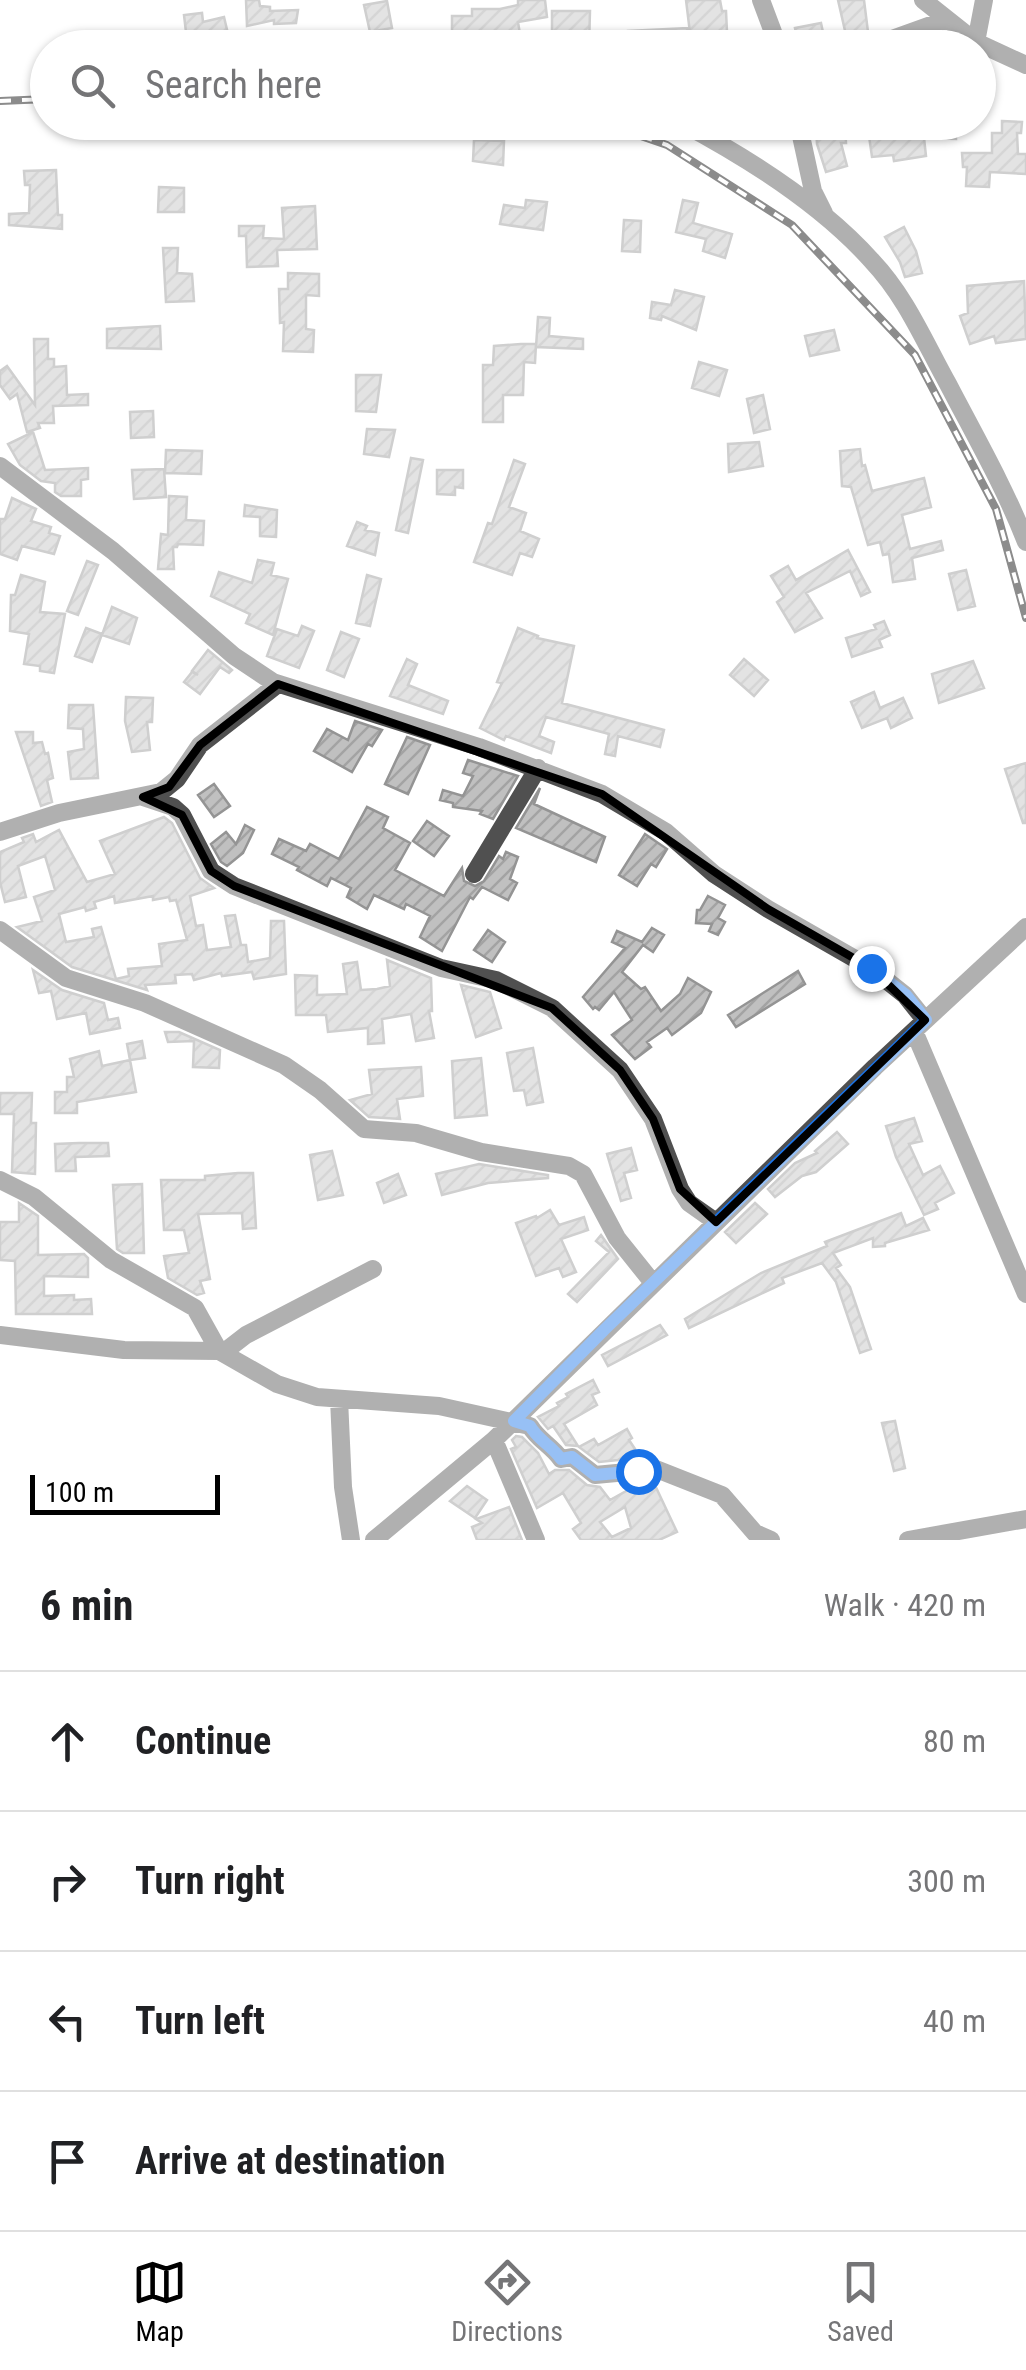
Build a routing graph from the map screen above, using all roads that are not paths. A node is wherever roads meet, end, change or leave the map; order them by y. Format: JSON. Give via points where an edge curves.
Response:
{"nodes":[{"id":1,"x":761,"y":0,"type":"edge"},
{"id":2,"x":923,"y":0,"type":"edge"},
{"id":3,"x":984,"y":0,"type":"edge"},
{"id":4,"x":945,"y":20,"type":"junction"},
{"id":5,"x":772,"y":30,"type":"edge"},
{"id":6,"x":917,"y":30,"type":"edge"},
{"id":7,"x":959,"y":30,"type":"edge"},
{"id":8,"x":978,"y":30,"type":"edge"},
{"id":9,"x":996,"y":51,"type":"edge"},
{"id":10,"x":1026,"y":65,"type":"edge"},
{"id":11,"x":714,"y":140,"type":"edge"},
{"id":12,"x":802,"y":140,"type":"edge"},
{"id":13,"x":826,"y":216,"type":"junction"},
{"id":14,"x":0,"y":466,"type":"edge"},
{"id":15,"x":1026,"y":542,"type":"edge"},
{"id":16,"x":278,"y":684,"type":"junction"},
{"id":17,"x":538,"y":768,"type":"junction"},
{"id":18,"x":144,"y":796,"type":"junction"},
{"id":19,"x":0,"y":832,"type":"edge"},
{"id":20,"x":474,"y":874,"type":"dead end"},
{"id":21,"x":1026,"y":927,"type":"edge"},
{"id":22,"x":0,"y":930,"type":"edge"},
{"id":23,"x":920,"y":1026,"type":"junction"},
{"id":24,"x":0,"y":1180,"type":"edge"},
{"id":25,"x":31,"y":1196,"type":"junction"},
{"id":26,"x":0,"y":1198,"type":"edge"},
{"id":27,"x":716,"y":1222,"type":"junction"},
{"id":28,"x":373,"y":1269,"type":"dead end"},
{"id":29,"x":653,"y":1282,"type":"junction"},
{"id":30,"x":1026,"y":1294,"type":"edge"},
{"id":31,"x":0,"y":1335,"type":"edge"},
{"id":32,"x":221,"y":1351,"type":"junction"},
{"id":33,"x":339,"y":1399,"type":"junction"},
{"id":34,"x":514,"y":1421,"type":"junction"},
{"id":35,"x":494,"y":1440,"type":"junction"},
{"id":36,"x":1026,"y":1519,"type":"edge"},
{"id":37,"x":1005,"y":1532,"type":"edge"},
{"id":38,"x":351,"y":1540,"type":"edge"},
{"id":39,"x":374,"y":1540,"type":"edge"},
{"id":40,"x":536,"y":1540,"type":"edge"},
{"id":41,"x":771,"y":1540,"type":"edge"},
{"id":42,"x":908,"y":1540,"type":"edge"}],
"edges":[{"from":1,"to":5,"type":"street"},
{"from":2,"to":4,"type":"street"},
{"from":3,"to":8,"type":"street"},
{"from":4,"to":6,"type":"street"},
{"from":4,"to":7,"type":"street"},
{"from":9,"to":10,"type":"street"},
{"from":11,"to":13,"type":"street"},
{"from":12,"to":13,"type":"street"},
{"from":13,"to":15,"type":"street","via":[[907,304]]},
{"from":14,"to":16,"type":"street","via":[[234,656]]},
{"from":16,"to":17,"type":"street"},
{"from":16,"to":18,"type":"street","via":[[200,744],[169,788]]},
{"from":17,"to":20,"type":"street"},
{"from":17,"to":23,"type":"street","via":[[602,794],[666,832],[714,874],[871,968],[906,995]]},
{"from":18,"to":19,"type":"street"},
{"from":18,"to":27,"type":"street","via":[[182,815],[211,871],[234,886],[441,968],[496,980],[552,1008],[620,1070],[654,1119],[680,1189]]},
{"from":21,"to":23,"type":"street"},
{"from":22,"to":29,"type":"street","via":[[66,978],[145,1003],[284,1065],[364,1129],[416,1133],[584,1174],[617,1238]]},
{"from":23,"to":27,"type":"street"},
{"from":23,"to":30,"type":"street"},
{"from":24,"to":25,"type":"street"},
{"from":25,"to":26,"type":"street"},
{"from":25,"to":32,"type":"street","via":[[112,1260],[195,1308]]},
{"from":27,"to":29,"type":"street"},
{"from":28,"to":32,"type":"street"},
{"from":29,"to":34,"type":"street"},
{"from":31,"to":32,"type":"street","via":[[134,1351]]},
{"from":32,"to":33,"type":"street","via":[[277,1384]]},
{"from":33,"to":34,"type":"street","via":[[439,1406]]},
{"from":33,"to":38,"type":"street"},
{"from":34,"to":35,"type":"street"},
{"from":34,"to":41,"type":"street","via":[[530,1426],[561,1459],[572,1457],[595,1475],[646,1465],[722,1495],[755,1534]]},
{"from":35,"to":39,"type":"street"},
{"from":35,"to":40,"type":"street"},
{"from":36,"to":37,"type":"street"},
{"from":37,"to":42,"type":"street"}]}
